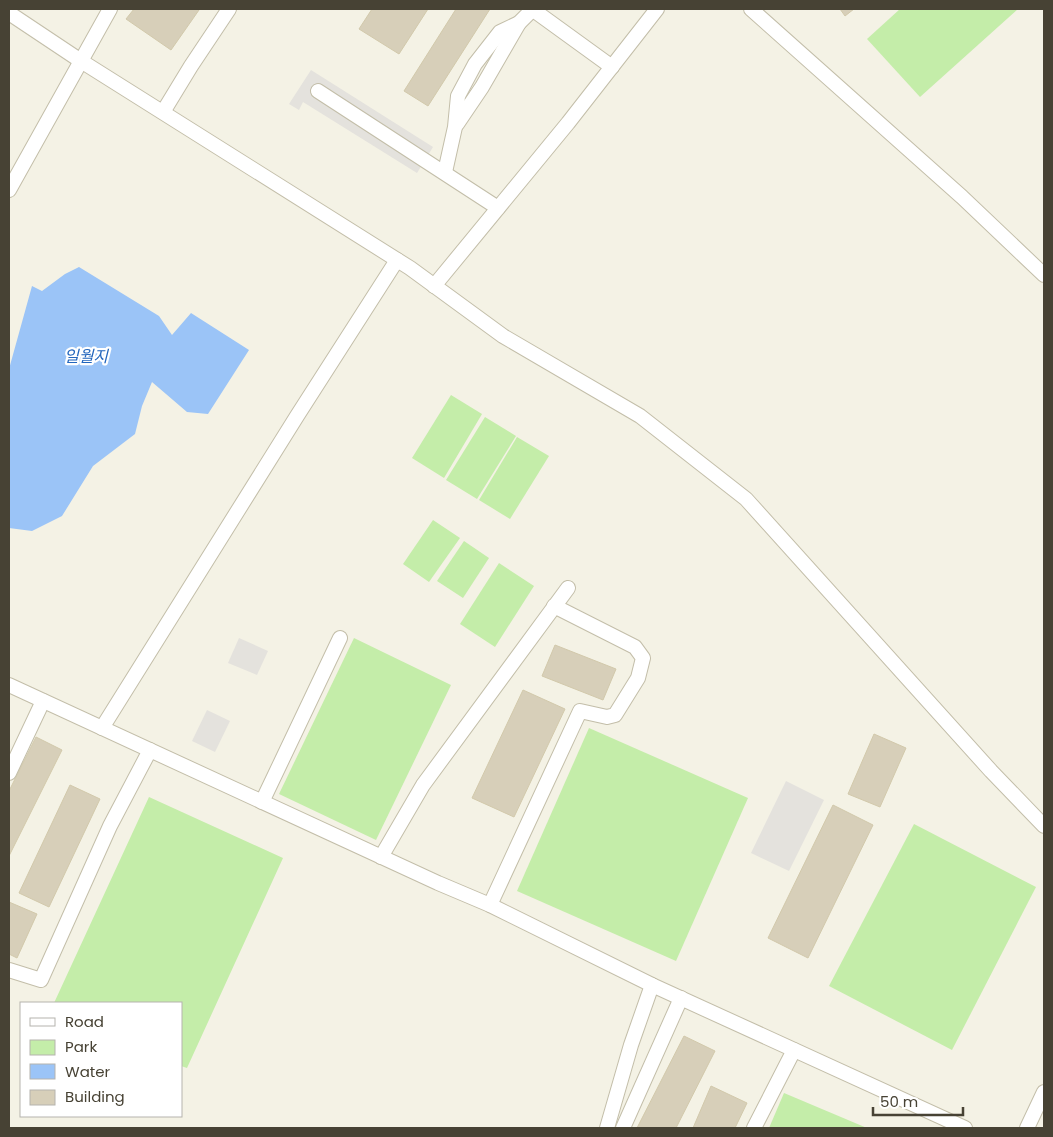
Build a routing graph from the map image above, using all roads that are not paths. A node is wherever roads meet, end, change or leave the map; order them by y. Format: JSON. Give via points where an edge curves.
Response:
{"nodes":[{"id":1,"x":110,"y":9,"type":"edge"},
{"id":2,"x":229,"y":9,"type":"edge"},
{"id":3,"x":532,"y":9,"type":"edge"},
{"id":4,"x":657,"y":9,"type":"edge"},
{"id":5,"x":756,"y":10,"type":"edge"},
{"id":6,"x":9,"y":13,"type":"edge"},
{"id":7,"x":81,"y":61,"type":"junction"},
{"id":8,"x":612,"y":67,"type":"junction"},
{"id":9,"x":318,"y":91,"type":"dead end"},
{"id":10,"x":163,"y":112,"type":"junction"},
{"id":11,"x":445,"y":172,"type":"junction"},
{"id":12,"x":9,"y":190,"type":"edge"},
{"id":13,"x":498,"y":208,"type":"junction"},
{"id":14,"x":397,"y":260,"type":"junction"},
{"id":15,"x":1044,"y":276,"type":"edge"},
{"id":16,"x":434,"y":286,"type":"junction"},
{"id":17,"x":568,"y":588,"type":"dead end"},
{"id":18,"x":554,"y":606,"type":"junction"},
{"id":19,"x":340,"y":638,"type":"dead end"},
{"id":20,"x":9,"y":685,"type":"edge"},
{"id":21,"x":43,"y":701,"type":"junction"},
{"id":22,"x":102,"y":728,"type":"junction"},
{"id":23,"x":150,"y":750,"type":"junction"},
{"id":24,"x":9,"y":773,"type":"edge"},
{"id":25,"x":262,"y":802,"type":"junction"},
{"id":26,"x":1044,"y":826,"type":"edge"},
{"id":27,"x":381,"y":857,"type":"junction"},
{"id":28,"x":490,"y":905,"type":"junction"},
{"id":29,"x":9,"y":970,"type":"edge"},
{"id":30,"x":652,"y":985,"type":"junction"},
{"id":31,"x":681,"y":998,"type":"junction"},
{"id":32,"x":794,"y":1050,"type":"junction"},
{"id":33,"x":1044,"y":1092,"type":"edge"},
{"id":34,"x":607,"y":1128,"type":"edge"},
{"id":35,"x":623,"y":1128,"type":"edge"},
{"id":36,"x":754,"y":1128,"type":"edge"},
{"id":37,"x":965,"y":1128,"type":"edge"},
{"id":38,"x":1027,"y":1128,"type":"edge"}],
"edges":[{"from":1,"to":7,"type":"lane"},
{"from":2,"to":10,"type":"lane"},
{"from":3,"to":8,"type":"lane"},
{"from":3,"to":11,"type":"lane","via":[[520,23],[500,32],[475,64],[458,96]]},
{"from":4,"to":8,"type":"lane"},
{"from":5,"to":15,"type":"lane"},
{"from":6,"to":7,"type":"lane"},
{"from":7,"to":10,"type":"lane"},
{"from":7,"to":12,"type":"lane"},
{"from":8,"to":13,"type":"lane"},
{"from":9,"to":11,"type":"lane"},
{"from":10,"to":14,"type":"lane"},
{"from":11,"to":13,"type":"lane"},
{"from":13,"to":16,"type":"lane"},
{"from":14,"to":16,"type":"lane"},
{"from":14,"to":22,"type":"lane"},
{"from":16,"to":26,"type":"lane","via":[[503,336],[640,416],[746,499]]},
{"from":17,"to":18,"type":"lane"},
{"from":18,"to":27,"type":"lane","via":[[423,785]]},
{"from":18,"to":28,"type":"lane","via":[[635,646],[644,658],[638,678],[615,715],[607,717],[580,711]]},
{"from":19,"to":25,"type":"lane"},
{"from":20,"to":21,"type":"lane"},
{"from":21,"to":22,"type":"lane"},
{"from":21,"to":24,"type":"lane"},
{"from":22,"to":23,"type":"lane"},
{"from":23,"to":25,"type":"lane"},
{"from":23,"to":29,"type":"lane","via":[[110,826],[41,980]]},
{"from":25,"to":27,"type":"lane"},
{"from":27,"to":28,"type":"lane"},
{"from":28,"to":30,"type":"lane"},
{"from":30,"to":31,"type":"lane"},
{"from":30,"to":34,"type":"lane"},
{"from":31,"to":32,"type":"lane"},
{"from":31,"to":35,"type":"lane"},
{"from":32,"to":36,"type":"lane"},
{"from":32,"to":37,"type":"lane"},
{"from":33,"to":38,"type":"lane"}]}
